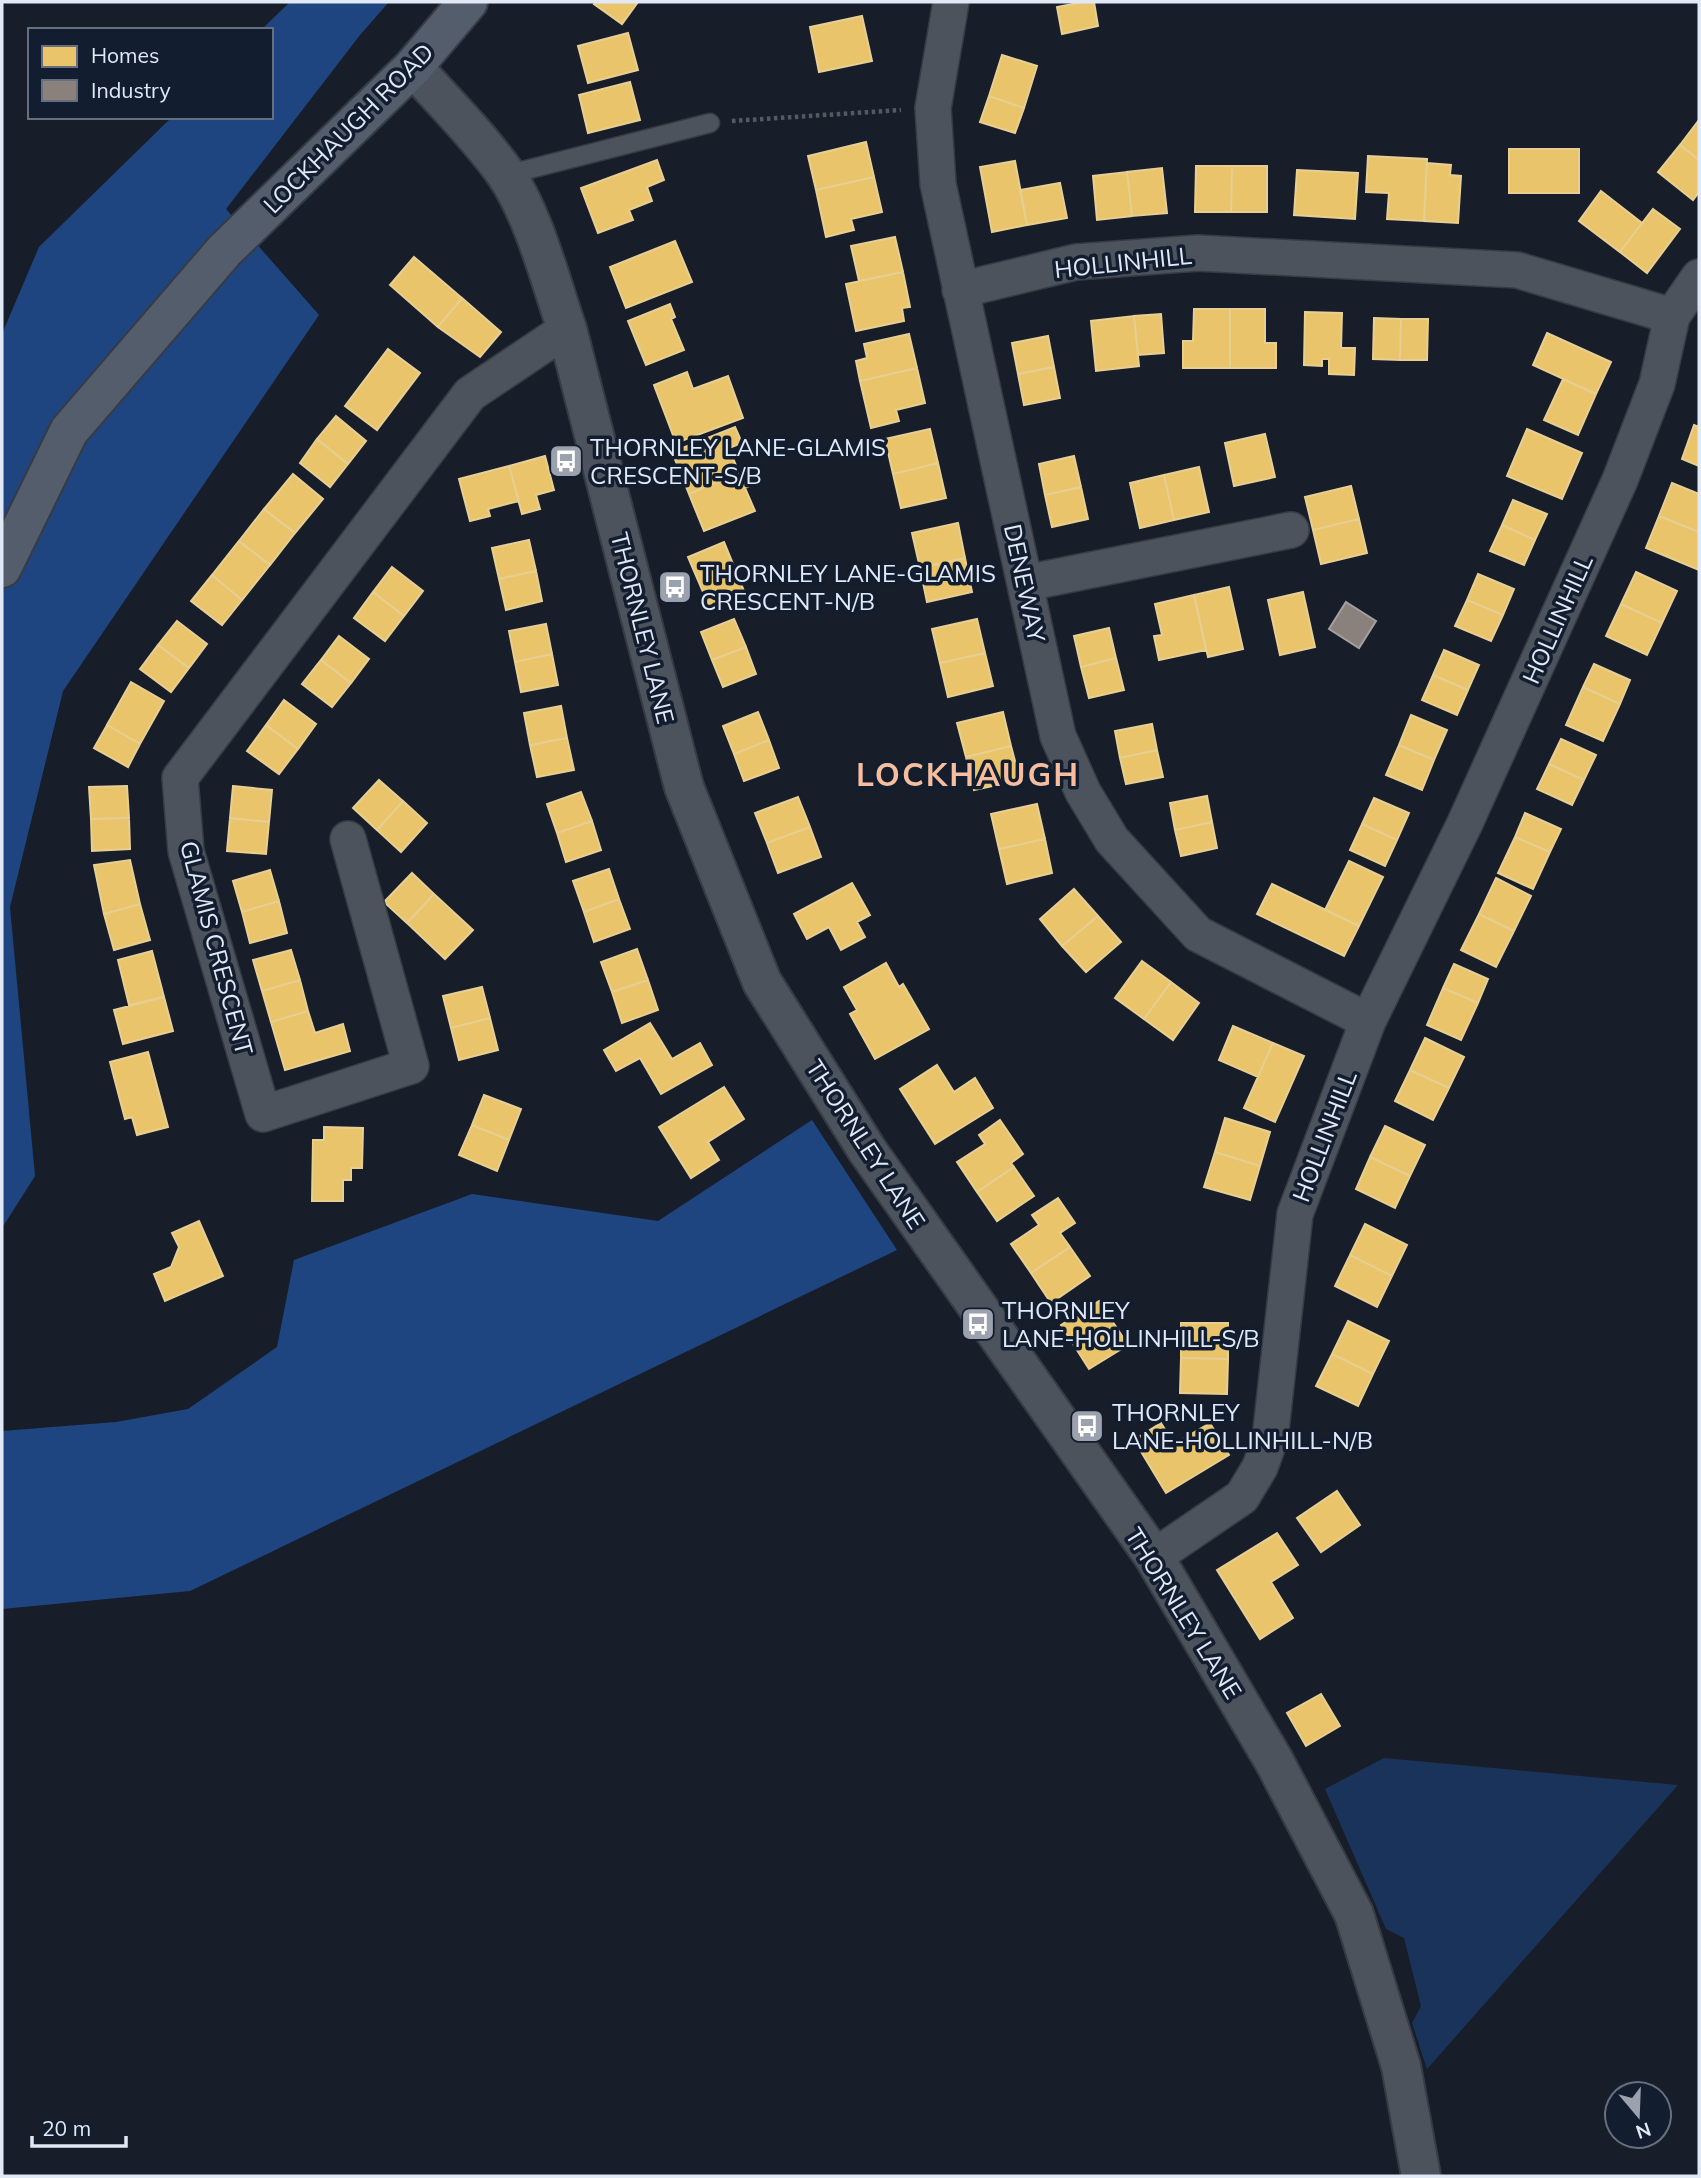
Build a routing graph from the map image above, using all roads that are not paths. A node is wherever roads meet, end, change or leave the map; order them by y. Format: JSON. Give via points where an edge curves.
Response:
{"nodes":[{"id":1,"x":468,"y":2,"type":"edge"},
{"id":2,"x":951,"y":2,"type":"edge"},
{"id":3,"x":413,"y":67,"type":"junction"},
{"id":4,"x":710,"y":123,"type":"road end"},
{"id":5,"x":506,"y":175,"type":"junction"},
{"id":6,"x":1699,"y":277,"type":"edge"},
{"id":7,"x":960,"y":290,"type":"junction"},
{"id":8,"x":1672,"y":316,"type":"junction"},
{"id":9,"x":567,"y":329,"type":"junction"},
{"id":10,"x":1291,"y":530,"type":"dead end"},
{"id":11,"x":2,"y":568,"type":"edge"},
{"id":12,"x":1026,"y":583,"type":"junction"},
{"id":13,"x":348,"y":839,"type":"dead end"},
{"id":14,"x":1368,"y":1021,"type":"junction"},
{"id":15,"x":1154,"y":1558,"type":"junction"},
{"id":16,"x":1421,"y":2176,"type":"edge"}],
"edges":[{"from":1,"to":3,"type":"main road","name":"LOCKHAUGH ROAD"},
{"from":2,"to":7,"type":"street","name":"DENEWAY","via":[[933,108],[937,184]]},
{"from":3,"to":5,"type":"street","name":"THORNLEY LANE"},
{"from":3,"to":11,"type":"main road","name":"LOCKHAUGH ROAD","via":[[224,251],[69,432]]},
{"from":4,"to":5,"type":"lane"},
{"from":5,"to":9,"type":"street","name":"THORNLEY LANE"},
{"from":6,"to":8,"type":"street"},
{"from":7,"to":8,"type":"street","name":"HOLLINHILL","via":[[1076,262],[1198,253],[1517,270]]},
{"from":7,"to":12,"type":"street","name":"DENEWAY"},
{"from":8,"to":14,"type":"street","name":"HOLLINHILL","via":[[1657,384],[1620,480],[1465,823]]},
{"from":9,"to":13,"type":"street","name":"GLAMIS CRESCENT","via":[[470,394],[180,778],[186,852],[263,1114],[411,1066]]},
{"from":9,"to":15,"type":"street","name":"THORNLEY LANE","via":[[684,787],[762,982],[867,1150]]},
{"from":10,"to":12,"type":"street"},
{"from":12,"to":14,"type":"street","name":"DENEWAY","via":[[1058,736],[1083,792],[1112,840],[1198,934]]},
{"from":14,"to":15,"type":"street","name":"HOLLINHILL","via":[[1295,1214],[1270,1439],[1260,1467],[1242,1497]]},
{"from":15,"to":16,"type":"street","name":"THORNLEY LANE","via":[[1274,1761],[1354,1914],[1401,2066]]}]}
